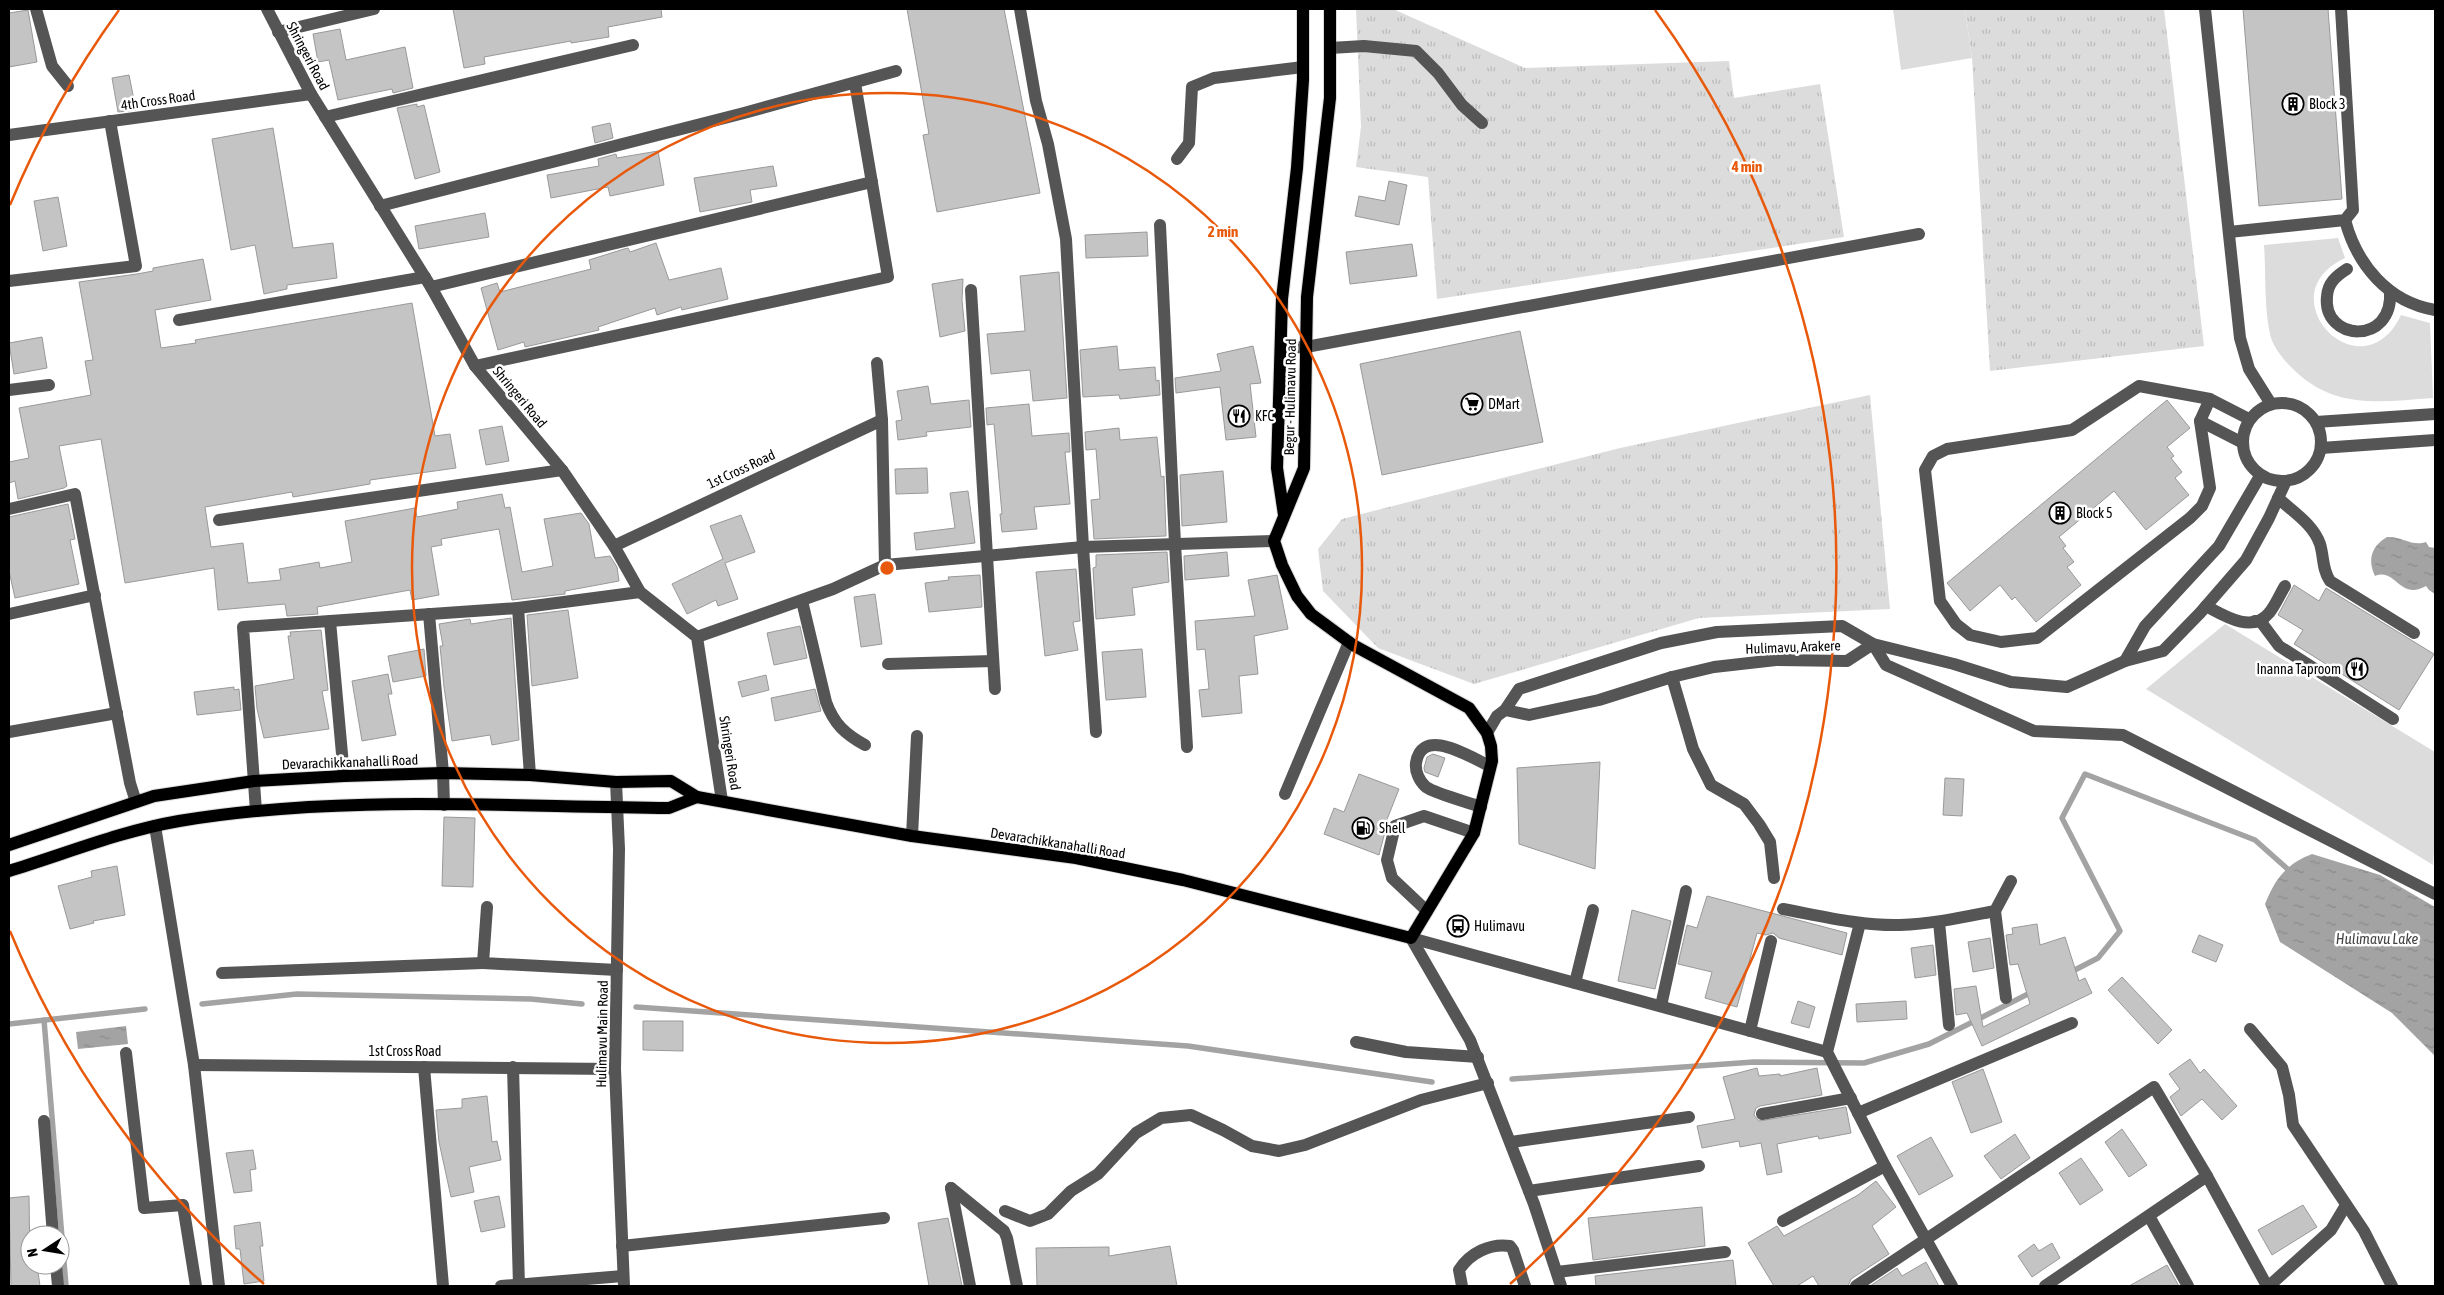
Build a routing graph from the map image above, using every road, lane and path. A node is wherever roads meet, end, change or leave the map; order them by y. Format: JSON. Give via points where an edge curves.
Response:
{"nodes":[{"id":1,"x":36,"y":9,"type":"edge"},
{"id":2,"x":266,"y":9,"type":"edge"},
{"id":3,"x":374,"y":9,"type":"edge"},
{"id":4,"x":1020,"y":9,"type":"edge"},
{"id":5,"x":1303,"y":9,"type":"edge"},
{"id":6,"x":1330,"y":9,"type":"edge"},
{"id":7,"x":2205,"y":9,"type":"edge"},
{"id":8,"x":2341,"y":9,"type":"edge"},
{"id":9,"x":278,"y":32,"type":"junction"},
{"id":10,"x":633,"y":45,"type":"dead end"},
{"id":11,"x":1330,"y":48,"type":"junction"},
{"id":12,"x":1303,"y":66,"type":"junction"},
{"id":13,"x":896,"y":71,"type":"dead end"},
{"id":14,"x":855,"y":83,"type":"junction"},
{"id":15,"x":68,"y":86,"type":"dead end"},
{"id":16,"x":311,"y":94,"type":"junction"},
{"id":17,"x":324,"y":117,"type":"junction"},
{"id":18,"x":110,"y":122,"type":"junction"},
{"id":19,"x":1482,"y":123,"type":"dead end"},
{"id":20,"x":9,"y":135,"type":"edge"},
{"id":21,"x":1176,"y":159,"type":"dead end"},
{"id":22,"x":872,"y":182,"type":"junction"},
{"id":23,"x":380,"y":206,"type":"junction"},
{"id":24,"x":2346,"y":220,"type":"junction"},
{"id":25,"x":1160,"y":225,"type":"dead end"},
{"id":26,"x":2229,"y":232,"type":"junction"},
{"id":27,"x":1919,"y":234,"type":"dead end"},
{"id":28,"x":2346,"y":269,"type":"dead end"},
{"id":29,"x":9,"y":281,"type":"edge"},
{"id":30,"x":428,"y":282,"type":"junction"},
{"id":31,"x":971,"y":290,"type":"dead end"},
{"id":32,"x":2390,"y":291,"type":"junction"},
{"id":33,"x":2435,"y":310,"type":"edge"},
{"id":34,"x":179,"y":320,"type":"dead end"},
{"id":35,"x":1306,"y":347,"type":"junction"},
{"id":36,"x":1281,"y":348,"type":"junction"},
{"id":37,"x":877,"y":362,"type":"dead end"},
{"id":38,"x":475,"y":366,"type":"junction"},
{"id":39,"x":50,"y":385,"type":"dead end"},
{"id":40,"x":9,"y":390,"type":"edge"},
{"id":41,"x":2210,"y":399,"type":"junction"},
{"id":42,"x":2271,"y":404,"type":"junction"},
{"id":43,"x":2435,"y":414,"type":"edge"},
{"id":44,"x":2249,"y":419,"type":"junction"},
{"id":45,"x":882,"y":420,"type":"junction"},
{"id":46,"x":2200,"y":421,"type":"junction"},
{"id":47,"x":2316,"y":422,"type":"junction"},
{"id":48,"x":2435,"y":440,"type":"edge"},
{"id":49,"x":2244,"y":443,"type":"junction"},
{"id":50,"x":2321,"y":448,"type":"junction"},
{"id":51,"x":562,"y":470,"type":"junction"},
{"id":52,"x":2260,"y":476,"type":"junction"},
{"id":53,"x":2285,"y":483,"type":"junction"},
{"id":54,"x":2278,"y":498,"type":"junction"},
{"id":55,"x":9,"y":508,"type":"edge"},
{"id":56,"x":1284,"y":515,"type":"junction"},
{"id":57,"x":219,"y":520,"type":"dead end"},
{"id":58,"x":1274,"y":541,"type":"junction"},
{"id":59,"x":1175,"y":544,"type":"junction"},
{"id":60,"x":614,"y":546,"type":"junction"},
{"id":61,"x":1083,"y":547,"type":"junction"},
{"id":62,"x":986,"y":556,"type":"junction"},
{"id":63,"x":885,"y":566,"type":"junction"},
{"id":64,"x":2285,"y":586,"type":"dead end"},
{"id":65,"x":640,"y":592,"type":"junction"},
{"id":66,"x":95,"y":595,"type":"junction"},
{"id":67,"x":802,"y":601,"type":"junction"},
{"id":68,"x":2206,"y":606,"type":"junction"},
{"id":69,"x":518,"y":608,"type":"junction"},
{"id":70,"x":9,"y":614,"type":"edge"},
{"id":71,"x":429,"y":614,"type":"junction"},
{"id":72,"x":330,"y":621,"type":"junction"},
{"id":73,"x":2255,"y":621,"type":"junction"},
{"id":74,"x":2414,"y":633,"type":"dead end"},
{"id":75,"x":697,"y":637,"type":"junction"},
{"id":76,"x":1349,"y":642,"type":"junction"},
{"id":77,"x":1873,"y":644,"type":"junction"},
{"id":78,"x":993,"y":661,"type":"junction"},
{"id":79,"x":2125,"y":661,"type":"junction"},
{"id":80,"x":888,"y":664,"type":"dead end"},
{"id":81,"x":1672,"y":677,"type":"junction"},
{"id":82,"x":995,"y":689,"type":"dead end"},
{"id":83,"x":1505,"y":710,"type":"junction"},
{"id":84,"x":117,"y":712,"type":"junction"},
{"id":85,"x":2392,"y":719,"type":"dead end"},
{"id":86,"x":9,"y":732,"type":"edge"},
{"id":87,"x":1096,"y":732,"type":"dead end"},
{"id":88,"x":1487,"y":732,"type":"junction"},
{"id":89,"x":917,"y":736,"type":"dead end"},
{"id":90,"x":865,"y":745,"type":"dead end"},
{"id":91,"x":1187,"y":747,"type":"dead end"},
{"id":92,"x":1490,"y":766,"type":"junction"},
{"id":93,"x":443,"y":773,"type":"junction"},
{"id":94,"x":530,"y":775,"type":"junction"},
{"id":95,"x":344,"y":776,"type":"junction"},
{"id":96,"x":254,"y":781,"type":"junction"},
{"id":97,"x":616,"y":782,"type":"junction"},
{"id":98,"x":1285,"y":794,"type":"dead end"},
{"id":99,"x":697,"y":797,"type":"junction"},
{"id":100,"x":722,"y":801,"type":"junction"},
{"id":101,"x":136,"y":802,"type":"junction"},
{"id":102,"x":444,"y":805,"type":"junction"},
{"id":103,"x":1481,"y":807,"type":"junction"},
{"id":104,"x":617,"y":808,"type":"junction"},
{"id":105,"x":256,"y":811,"type":"junction"},
{"id":106,"x":155,"y":826,"type":"junction"},
{"id":107,"x":1474,"y":833,"type":"junction"},
{"id":108,"x":912,"y":836,"type":"junction"},
{"id":109,"x":9,"y":845,"type":"edge"},
{"id":110,"x":9,"y":871,"type":"edge"},
{"id":111,"x":1774,"y":878,"type":"dead end"},
{"id":112,"x":2011,"y":881,"type":"dead end"},
{"id":113,"x":1686,"y":891,"type":"dead end"},
{"id":114,"x":2435,"y":894,"type":"edge"},
{"id":115,"x":487,"y":907,"type":"dead end"},
{"id":116,"x":1783,"y":909,"type":"dead end"},
{"id":117,"x":1593,"y":910,"type":"dead end"},
{"id":118,"x":1427,"y":911,"type":"junction"},
{"id":119,"x":1995,"y":911,"type":"junction"},
{"id":120,"x":1938,"y":922,"type":"junction"},
{"id":121,"x":1860,"y":923,"type":"junction"},
{"id":122,"x":1411,"y":938,"type":"junction"},
{"id":123,"x":1771,"y":941,"type":"dead end"},
{"id":124,"x":483,"y":963,"type":"junction"},
{"id":125,"x":617,"y":970,"type":"junction"},
{"id":126,"x":222,"y":973,"type":"dead end"},
{"id":127,"x":1575,"y":983,"type":"junction"},
{"id":128,"x":2006,"y":998,"type":"dead end"},
{"id":129,"x":1661,"y":1006,"type":"junction"},
{"id":130,"x":2072,"y":1023,"type":"dead end"},
{"id":131,"x":1949,"y":1025,"type":"dead end"},
{"id":132,"x":2250,"y":1029,"type":"dead end"},
{"id":133,"x":1750,"y":1031,"type":"junction"},
{"id":134,"x":1356,"y":1042,"type":"dead end"},
{"id":135,"x":126,"y":1053,"type":"dead end"},
{"id":136,"x":1827,"y":1053,"type":"junction"},
{"id":137,"x":1478,"y":1057,"type":"junction"},
{"id":138,"x":194,"y":1065,"type":"junction"},
{"id":139,"x":424,"y":1067,"type":"junction"},
{"id":140,"x":513,"y":1067,"type":"junction"},
{"id":141,"x":615,"y":1069,"type":"junction"},
{"id":142,"x":1488,"y":1083,"type":"junction"},
{"id":143,"x":1850,"y":1098,"type":"junction"},
{"id":144,"x":1858,"y":1113,"type":"junction"},
{"id":145,"x":1762,"y":1114,"type":"dead end"},
{"id":146,"x":1689,"y":1117,"type":"dead end"},
{"id":147,"x":44,"y":1121,"type":"dead end"},
{"id":148,"x":1511,"y":1142,"type":"junction"},
{"id":149,"x":1699,"y":1166,"type":"dead end"},
{"id":150,"x":1885,"y":1166,"type":"junction"},
{"id":151,"x":2207,"y":1176,"type":"junction"},
{"id":152,"x":1530,"y":1191,"type":"junction"},
{"id":153,"x":2346,"y":1205,"type":"junction"},
{"id":154,"x":1005,"y":1211,"type":"dead end"},
{"id":155,"x":2148,"y":1216,"type":"junction"},
{"id":156,"x":884,"y":1218,"type":"dead end"},
{"id":157,"x":1783,"y":1221,"type":"dead end"},
{"id":158,"x":52,"y":1225,"type":"edge"},
{"id":159,"x":1926,"y":1239,"type":"junction"},
{"id":160,"x":622,"y":1246,"type":"junction"},
{"id":161,"x":1725,"y":1252,"type":"dead end"},
{"id":162,"x":1557,"y":1272,"type":"junction"},
{"id":163,"x":623,"y":1281,"type":"edge"},
{"id":164,"x":196,"y":1286,"type":"edge"},
{"id":165,"x":219,"y":1286,"type":"edge"},
{"id":166,"x":443,"y":1286,"type":"edge"},
{"id":167,"x":501,"y":1286,"type":"edge"},
{"id":168,"x":519,"y":1286,"type":"edge"},
{"id":169,"x":970,"y":1286,"type":"edge"},
{"id":170,"x":1017,"y":1286,"type":"edge"},
{"id":171,"x":1462,"y":1286,"type":"edge"},
{"id":172,"x":1525,"y":1286,"type":"edge"},
{"id":173,"x":1561,"y":1286,"type":"edge"},
{"id":174,"x":1856,"y":1286,"type":"edge"},
{"id":175,"x":1952,"y":1286,"type":"edge"},
{"id":176,"x":2045,"y":1286,"type":"edge"},
{"id":177,"x":2188,"y":1286,"type":"edge"},
{"id":178,"x":2268,"y":1286,"type":"edge"},
{"id":179,"x":2392,"y":1286,"type":"edge"}],
"edges":[{"from":1,"to":15,"type":"street","via":[[52,66]]},
{"from":2,"to":9,"type":"street","name":"Shringeri Road"},
{"from":3,"to":9,"type":"street"},
{"from":4,"to":61,"type":"street","via":[[1066,239]]},
{"from":5,"to":12,"type":"main road","name":"Begur - Hulimavu Road"},
{"from":6,"to":11,"type":"main road","name":"Begur - Hulimavu Road"},
{"from":7,"to":26,"type":"street"},
{"from":8,"to":24,"type":"street","via":[[2353,210]]},
{"from":9,"to":16,"type":"street","name":"Shringeri Road"},
{"from":10,"to":17,"type":"street"},
{"from":11,"to":19,"type":"street","via":[[1364,46],[1416,51],[1462,105]]},
{"from":11,"to":35,"type":"main road","name":"Begur - Hulimavu Road","via":[[1330,98],[1307,296]]},
{"from":12,"to":21,"type":"street","via":[[1214,78],[1192,87],[1189,143]]},
{"from":12,"to":36,"type":"main road","name":"Begur - Hulimavu Road","via":[[1297,168],[1282,299]]},
{"from":13,"to":14,"type":"street"},
{"from":14,"to":22,"type":"street"},
{"from":14,"to":23,"type":"street"},
{"from":16,"to":17,"type":"street","name":"Shringeri Road"},
{"from":16,"to":18,"type":"street","name":"4th Cross Road"},
{"from":17,"to":23,"type":"street","name":"Shringeri Road"},
{"from":18,"to":20,"type":"street","name":"4th Cross Road"},
{"from":18,"to":29,"type":"street","via":[[136,266]]},
{"from":22,"to":30,"type":"street"},
{"from":22,"to":38,"type":"street","via":[[888,277]]},
{"from":23,"to":30,"type":"street","name":"Shringeri Road"},
{"from":24,"to":26,"type":"street"},
{"from":24,"to":32,"type":"street","via":[[2362,261]]},
{"from":25,"to":59,"type":"street"},
{"from":26,"to":42,"type":"street","via":[[2244,354],[2255,382]]},
{"from":27,"to":35,"type":"street"},
{"from":28,"to":32,"type":"street","via":[[2334,278],[2327,291],[2328,311],[2340,327],[2359,333],[2378,327],[2389,311]]},
{"from":30,"to":34,"type":"street"},
{"from":30,"to":38,"type":"street","name":"Shringeri Road"},
{"from":31,"to":62,"type":"street"},
{"from":32,"to":33,"type":"street","via":[[2418,306]]},
{"from":35,"to":36,"type":"street"},
{"from":35,"to":56,"type":"main road","name":"Begur - Hulimavu Road","via":[[1304,468]]},
{"from":36,"to":56,"type":"main road","name":"Begur - Hulimavu Road","via":[[1277,468]]},
{"from":37,"to":45,"type":"street"},
{"from":38,"to":51,"type":"street","name":"Shringeri Road"},
{"from":39,"to":40,"type":"street"},
{"from":41,"to":44,"type":"street"},
{"from":41,"to":46,"type":"street"},
{"from":41,"to":46,"type":"street","via":[[2139,386],[2072,430],[1947,449],[1933,456],[1925,470],[1940,601],[1956,624],[1970,635],[1985,640],[2014,642],[2037,638],[2190,518],[2202,506],[2210,488]]},
{"from":42,"to":44,"type":"street","via":[[2259,409]]},
{"from":42,"to":47,"type":"street","via":[[2297,405]]},
{"from":43,"to":47,"type":"street"},
{"from":44,"to":49,"type":"street","via":[[2243,432]]},
{"from":45,"to":60,"type":"street","name":"1st Cross Road"},
{"from":45,"to":63,"type":"street"},
{"from":46,"to":49,"type":"street"},
{"from":47,"to":50,"type":"street"},
{"from":48,"to":50,"type":"street"},
{"from":49,"to":52,"type":"street","via":[[2244,457]]},
{"from":50,"to":53,"type":"street","via":[[2309,472]]},
{"from":51,"to":57,"type":"street"},
{"from":51,"to":60,"type":"street","name":"Shringeri Road"},
{"from":52,"to":53,"type":"street"},
{"from":52,"to":79,"type":"street","via":[[2219,546],[2145,626]]},
{"from":53,"to":54,"type":"street"},
{"from":54,"to":68,"type":"street","via":[[2246,560]]},
{"from":54,"to":74,"type":"street","via":[[2312,529],[2320,544],[2324,570],[2330,581]]},
{"from":55,"to":66,"type":"street","via":[[75,494]]},
{"from":56,"to":58,"type":"main road"},
{"from":58,"to":59,"type":"street"},
{"from":58,"to":76,"type":"main road","via":[[1297,596],[1311,614]]},
{"from":59,"to":61,"type":"street"},
{"from":59,"to":91,"type":"street"},
{"from":60,"to":65,"type":"street","name":"Shringeri Road"},
{"from":61,"to":62,"type":"street"},
{"from":61,"to":87,"type":"street"},
{"from":62,"to":63,"type":"street"},
{"from":62,"to":78,"type":"street"},
{"from":63,"to":67,"type":"street"},
{"from":64,"to":73,"type":"street","via":[[2268,615]]},
{"from":65,"to":69,"type":"street"},
{"from":65,"to":75,"type":"street","name":"Shringeri Road"},
{"from":66,"to":70,"type":"street"},
{"from":66,"to":84,"type":"street"},
{"from":67,"to":75,"type":"street"},
{"from":67,"to":90,"type":"street","via":[[831,717],[838,727]]},
{"from":68,"to":73,"type":"street","via":[[2239,622]]},
{"from":68,"to":79,"type":"street","via":[[2163,651]]},
{"from":69,"to":71,"type":"street"},
{"from":69,"to":94,"type":"street"},
{"from":71,"to":72,"type":"street"},
{"from":71,"to":93,"type":"street"},
{"from":72,"to":95,"type":"street"},
{"from":72,"to":96,"type":"street","via":[[243,627]]},
{"from":73,"to":85,"type":"street","via":[[2265,626],[2279,646]]},
{"from":75,"to":100,"type":"street","name":"Shringeri Road"},
{"from":76,"to":88,"type":"main road","via":[[1469,708]]},
{"from":76,"to":98,"type":"street"},
{"from":77,"to":79,"type":"street","via":[[2011,682],[2066,687]]},
{"from":77,"to":81,"type":"street","name":"Hulimavu, Arakere","via":[[1847,661],[1776,660],[1714,667]]},
{"from":77,"to":83,"type":"street","name":"Hulimavu, Arakere","via":[[1842,626],[1717,632],[1661,643],[1519,689]]},
{"from":77,"to":114,"type":"street","via":[[1886,665],[2034,731],[2122,735]]},
{"from":78,"to":80,"type":"street"},
{"from":78,"to":82,"type":"street"},
{"from":81,"to":83,"type":"street","name":"Hulimavu, Arakere","via":[[1599,700],[1528,715]]},
{"from":81,"to":111,"type":"street","via":[[1693,750],[1706,776],[1711,785],[1744,804],[1759,824],[1770,842]]},
{"from":83,"to":88,"type":"street"},
{"from":84,"to":86,"type":"street"},
{"from":84,"to":101,"type":"street"},
{"from":88,"to":92,"type":"main road","via":[[1492,746]]},
{"from":89,"to":108,"type":"street"},
{"from":92,"to":103,"type":"main road"},
{"from":92,"to":103,"type":"street","via":[[1443,745],[1431,744],[1421,749],[1416,762],[1416,773],[1426,786]]},
{"from":93,"to":94,"type":"main road","name":"Devarachikkanahalli Road"},
{"from":93,"to":95,"type":"main road","name":"Devarachikkanahalli Road"},
{"from":93,"to":102,"type":"street"},
{"from":94,"to":97,"type":"main road","name":"Devarachikkanahalli Road"},
{"from":95,"to":96,"type":"main road","name":"Devarachikkanahalli Road"},
{"from":96,"to":101,"type":"main road","name":"Devarachikkanahalli Road","via":[[154,796]]},
{"from":96,"to":105,"type":"street"},
{"from":97,"to":99,"type":"main road","name":"Devarachikkanahalli Road","via":[[671,781]]},
{"from":97,"to":104,"type":"street","name":"Hulimavu Main Road"},
{"from":99,"to":100,"type":"main road","name":"Devarachikkanahalli Road"},
{"from":99,"to":104,"type":"main road","via":[[669,808]]},
{"from":100,"to":108,"type":"main road","name":"Devarachikkanahalli Road"},
{"from":101,"to":109,"type":"main road","name":"Devarachikkanahalli Road"},
{"from":102,"to":104,"type":"main road"},
{"from":102,"to":105,"type":"main road"},
{"from":103,"to":107,"type":"main road"},
{"from":104,"to":125,"type":"street","name":"Hulimavu Main Road"},
{"from":105,"to":106,"type":"main road"},
{"from":106,"to":110,"type":"main road"},
{"from":106,"to":138,"type":"street"},
{"from":107,"to":118,"type":"main road"},
{"from":107,"to":118,"type":"street","via":[[1424,816],[1395,826],[1387,860],[1392,878]]},
{"from":108,"to":122,"type":"main road","name":"Devarachikkanahalli Road","via":[[1076,858],[1183,880]]},
{"from":112,"to":119,"type":"street"},
{"from":113,"to":129,"type":"street"},
{"from":115,"to":124,"type":"street"},
{"from":116,"to":121,"type":"street"},
{"from":117,"to":127,"type":"street"},
{"from":118,"to":122,"type":"main road"},
{"from":119,"to":120,"type":"street"},
{"from":119,"to":128,"type":"street"},
{"from":120,"to":121,"type":"street","via":[[1900,925]]},
{"from":120,"to":131,"type":"street"},
{"from":121,"to":136,"type":"street"},
{"from":122,"to":127,"type":"street"},
{"from":122,"to":137,"type":"street"},
{"from":123,"to":133,"type":"street"},
{"from":124,"to":125,"type":"street"},
{"from":124,"to":126,"type":"street"},
{"from":125,"to":141,"type":"street","name":"Hulimavu Main Road"},
{"from":127,"to":129,"type":"street"},
{"from":129,"to":133,"type":"street"},
{"from":130,"to":144,"type":"street"},
{"from":132,"to":153,"type":"street","via":[[2282,1067],[2292,1125]]},
{"from":133,"to":136,"type":"street"},
{"from":134,"to":137,"type":"street","via":[[1406,1052]]},
{"from":135,"to":164,"type":"street","via":[[144,1208],[183,1205]]},
{"from":136,"to":143,"type":"street"},
{"from":137,"to":142,"type":"street"},
{"from":138,"to":139,"type":"street","name":"1st Cross Road"},
{"from":138,"to":165,"type":"street"},
{"from":139,"to":140,"type":"street","name":"1st Cross Road"},
{"from":139,"to":166,"type":"street"},
{"from":140,"to":141,"type":"street","name":"1st Cross Road"},
{"from":140,"to":168,"type":"street"},
{"from":141,"to":160,"type":"street","name":"Hulimavu Main Road"},
{"from":142,"to":148,"type":"street"},
{"from":142,"to":154,"type":"street","via":[[1421,1100],[1305,1145],[1279,1151],[1252,1146],[1191,1115],[1161,1118],[1136,1132],[1098,1174],[1071,1191],[1048,1214],[1030,1221]]},
{"from":143,"to":144,"type":"street"},
{"from":143,"to":145,"type":"street"},
{"from":144,"to":150,"type":"street"},
{"from":146,"to":148,"type":"street"},
{"from":147,"to":158,"type":"street"},
{"from":148,"to":152,"type":"street"},
{"from":149,"to":152,"type":"street"},
{"from":150,"to":157,"type":"street"},
{"from":150,"to":159,"type":"street"},
{"from":151,"to":155,"type":"street"},
{"from":151,"to":159,"type":"street","via":[[2154,1087]]},
{"from":151,"to":178,"type":"street"},
{"from":152,"to":162,"type":"street"},
{"from":153,"to":178,"type":"street","via":[[2331,1230]]},
{"from":153,"to":179,"type":"street","via":[[2364,1231]]},
{"from":155,"to":176,"type":"street"},
{"from":155,"to":177,"type":"street"},
{"from":156,"to":160,"type":"street"},
{"from":159,"to":174,"type":"street"},
{"from":159,"to":175,"type":"street"},
{"from":160,"to":163,"type":"street","name":"Hulimavu Main Road"},
{"from":161,"to":162,"type":"street"},
{"from":162,"to":173,"type":"street"},
{"from":163,"to":168,"type":"street"},
{"from":167,"to":168,"type":"street"},
{"from":169,"to":170,"type":"street","via":[[951,1188],[1004,1231]]},
{"from":171,"to":172,"type":"street","via":[[1459,1270],[1464,1262],[1481,1249],[1500,1244],[1513,1250]]}]}
